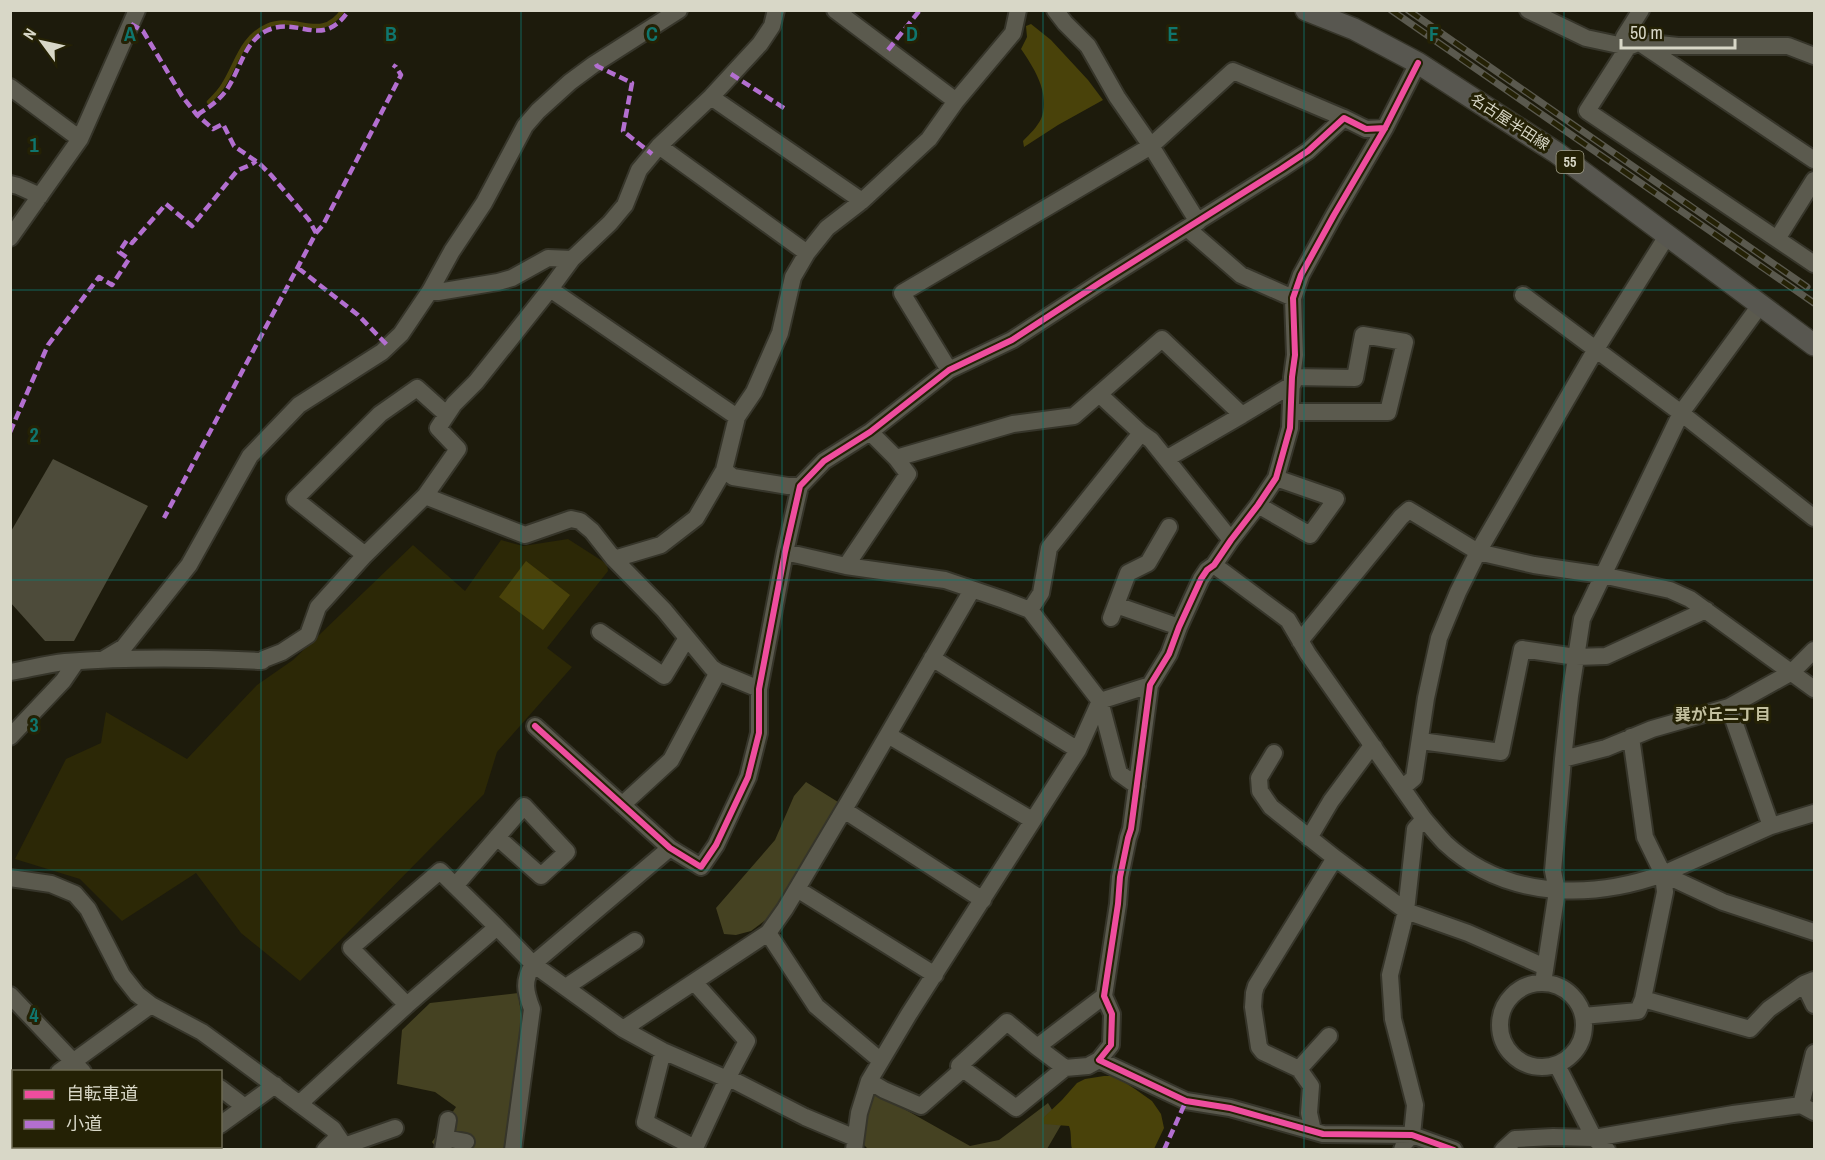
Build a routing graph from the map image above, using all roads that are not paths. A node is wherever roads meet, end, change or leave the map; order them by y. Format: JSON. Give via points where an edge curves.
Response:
{"nodes":[{"id":1,"x":137,"y":10,"type":"edge"},
{"id":2,"x":679,"y":10,"type":"edge"},
{"id":3,"x":776,"y":10,"type":"edge"},
{"id":4,"x":835,"y":10,"type":"edge"},
{"id":5,"x":1018,"y":10,"type":"edge"},
{"id":6,"x":1056,"y":10,"type":"edge"},
{"id":7,"x":1306,"y":10,"type":"edge"},
{"id":8,"x":1528,"y":10,"type":"edge"},
{"id":9,"x":1641,"y":10,"type":"edge"},
{"id":10,"x":1634,"y":45,"type":"junction"},
{"id":11,"x":1815,"y":56,"type":"edge"},
{"id":12,"x":1418,"y":63,"type":"junction"},
{"id":13,"x":10,"y":87,"type":"edge"},
{"id":14,"x":711,"y":96,"type":"junction"},
{"id":15,"x":956,"y":101,"type":"junction"},
{"id":16,"x":1344,"y":118,"type":"junction"},
{"id":17,"x":1385,"y":128,"type":"junction"},
{"id":18,"x":80,"y":139,"type":"junction"},
{"id":19,"x":659,"y":146,"type":"junction"},
{"id":20,"x":1151,"y":146,"type":"junction"},
{"id":21,"x":1815,"y":160,"type":"edge"},
{"id":22,"x":1815,"y":180,"type":"edge"},
{"id":23,"x":10,"y":184,"type":"edge"},
{"id":24,"x":40,"y":196,"type":"junction"},
{"id":25,"x":862,"y":201,"type":"junction"},
{"id":26,"x":1193,"y":225,"type":"junction"},
{"id":27,"x":1667,"y":236,"type":"junction"},
{"id":28,"x":10,"y":238,"type":"edge"},
{"id":29,"x":1777,"y":239,"type":"junction"},
{"id":30,"x":807,"y":253,"type":"junction"},
{"id":31,"x":572,"y":259,"type":"junction"},
{"id":32,"x":1815,"y":264,"type":"edge"},
{"id":33,"x":550,"y":289,"type":"junction"},
{"id":34,"x":430,"y":291,"type":"junction"},
{"id":35,"x":1523,"y":295,"type":"dead end"},
{"id":36,"x":1293,"y":298,"type":"junction"},
{"id":37,"x":1761,"y":304,"type":"junction"},
{"id":38,"x":1815,"y":345,"type":"edge"},
{"id":39,"x":1596,"y":349,"type":"junction"},
{"id":40,"x":949,"y":370,"type":"junction"},
{"id":41,"x":1293,"y":381,"type":"junction"},
{"id":42,"x":1099,"y":394,"type":"junction"},
{"id":43,"x":1291,"y":412,"type":"junction"},
{"id":44,"x":1681,"y":413,"type":"junction"},
{"id":45,"x":446,"y":414,"type":"junction"},
{"id":46,"x":1242,"y":415,"type":"junction"},
{"id":47,"x":737,"y":417,"type":"junction"},
{"id":48,"x":870,"y":432,"type":"junction"},
{"id":49,"x":1141,"y":433,"type":"junction"},
{"id":50,"x":896,"y":458,"type":"junction"},
{"id":51,"x":1166,"y":459,"type":"junction"},
{"id":52,"x":724,"y":470,"type":"junction"},
{"id":53,"x":1276,"y":478,"type":"junction"},
{"id":54,"x":800,"y":486,"type":"junction"},
{"id":55,"x":425,"y":496,"type":"junction"},
{"id":56,"x":1258,"y":505,"type":"junction"},
{"id":57,"x":1815,"y":518,"type":"edge"},
{"id":58,"x":1169,"y":527,"type":"dead end"},
{"id":59,"x":1231,"y":540,"type":"junction"},
{"id":60,"x":785,"y":552,"type":"junction"},
{"id":61,"x":1478,"y":552,"type":"junction"},
{"id":62,"x":365,"y":555,"type":"junction"},
{"id":63,"x":614,"y":559,"type":"junction"},
{"id":64,"x":1214,"y":565,"type":"junction"},
{"id":65,"x":846,"y":566,"type":"junction"},
{"id":66,"x":1602,"y":575,"type":"junction"},
{"id":67,"x":972,"y":590,"type":"junction"},
{"id":68,"x":1030,"y":610,"type":"junction"},
{"id":69,"x":1707,"y":610,"type":"junction"},
{"id":70,"x":1179,"y":627,"type":"junction"},
{"id":71,"x":600,"y":632,"type":"dead end"},
{"id":72,"x":687,"y":638,"type":"junction"},
{"id":73,"x":1300,"y":641,"type":"junction"},
{"id":74,"x":1815,"y":650,"type":"edge"},
{"id":75,"x":1576,"y":657,"type":"junction"},
{"id":76,"x":932,"y":658,"type":"junction"},
{"id":77,"x":103,"y":660,"type":"junction"},
{"id":78,"x":76,"y":662,"type":"junction"},
{"id":79,"x":10,"y":672,"type":"edge"},
{"id":80,"x":718,"y":672,"type":"junction"},
{"id":81,"x":1792,"y":672,"type":"junction"},
{"id":82,"x":1150,"y":685,"type":"junction"},
{"id":83,"x":759,"y":689,"type":"junction"},
{"id":84,"x":1815,"y":689,"type":"edge"},
{"id":85,"x":1100,"y":701,"type":"junction"},
{"id":86,"x":1729,"y":707,"type":"junction"},
{"id":87,"x":535,"y":726,"type":"dead end"},
{"id":88,"x":888,"y":735,"type":"junction"},
{"id":89,"x":10,"y":737,"type":"edge"},
{"id":90,"x":1631,"y":737,"type":"junction"},
{"id":91,"x":1421,"y":741,"type":"junction"},
{"id":92,"x":1374,"y":747,"type":"junction"},
{"id":93,"x":1078,"y":750,"type":"junction"},
{"id":94,"x":1274,"y":753,"type":"dead end"},
{"id":95,"x":1563,"y":759,"type":"junction"},
{"id":96,"x":1137,"y":786,"type":"junction"},
{"id":97,"x":1402,"y":788,"type":"junction"},
{"id":98,"x":622,"y":805,"type":"junction"},
{"id":99,"x":844,"y":810,"type":"junction"},
{"id":100,"x":1815,"y":813,"type":"edge"},
{"id":101,"x":1424,"y":819,"type":"junction"},
{"id":102,"x":1032,"y":820,"type":"junction"},
{"id":103,"x":1771,"y":826,"type":"junction"},
{"id":104,"x":497,"y":837,"type":"dead end"},
{"id":105,"x":1309,"y":838,"type":"junction"},
{"id":106,"x":670,"y":848,"type":"junction"},
{"id":107,"x":1335,"y":858,"type":"junction"},
{"id":108,"x":1663,"y":874,"type":"junction"},
{"id":109,"x":10,"y":878,"type":"edge"},
{"id":110,"x":455,"y":886,"type":"junction"},
{"id":111,"x":797,"y":889,"type":"junction"},
{"id":112,"x":1557,"y":891,"type":"junction"},
{"id":113,"x":983,"y":900,"type":"junction"},
{"id":114,"x":1406,"y":911,"type":"junction"},
{"id":115,"x":497,"y":927,"type":"junction"},
{"id":116,"x":1815,"y":932,"type":"edge"},
{"id":117,"x":768,"y":933,"type":"junction"},
{"id":118,"x":635,"y":941,"type":"dead end"},
{"id":119,"x":533,"y":964,"type":"junction"},
{"id":120,"x":935,"y":975,"type":"junction"},
{"id":121,"x":1544,"y":975,"type":"junction"},
{"id":122,"x":1809,"y":982,"type":"edge"},
{"id":123,"x":695,"y":983,"type":"junction"},
{"id":124,"x":566,"y":987,"type":"junction"},
{"id":125,"x":10,"y":995,"type":"edge"},
{"id":126,"x":1104,"y":996,"type":"junction"},
{"id":127,"x":1643,"y":999,"type":"junction"},
{"id":128,"x":151,"y":1005,"type":"junction"},
{"id":129,"x":407,"y":1005,"type":"junction"},
{"id":130,"x":1815,"y":1005,"type":"edge"},
{"id":131,"x":1583,"y":1016,"type":"junction"},
{"id":132,"x":623,"y":1029,"type":"junction"},
{"id":133,"x":1329,"y":1036,"type":"dead end"},
{"id":134,"x":1037,"y":1047,"type":"junction"},
{"id":135,"x":663,"y":1051,"type":"junction"},
{"id":136,"x":1815,"y":1053,"type":"edge"},
{"id":137,"x":1099,"y":1060,"type":"junction"},
{"id":138,"x":881,"y":1061,"type":"junction"},
{"id":139,"x":1557,"y":1065,"type":"junction"},
{"id":140,"x":71,"y":1068,"type":"edge"},
{"id":141,"x":1065,"y":1068,"type":"junction"},
{"id":142,"x":963,"y":1069,"type":"junction"},
{"id":143,"x":1299,"y":1069,"type":"junction"},
{"id":144,"x":727,"y":1078,"type":"junction"},
{"id":145,"x":869,"y":1081,"type":"junction"},
{"id":146,"x":275,"y":1085,"type":"junction"},
{"id":147,"x":222,"y":1090,"type":"edge"},
{"id":148,"x":299,"y":1104,"type":"junction"},
{"id":149,"x":245,"y":1107,"type":"junction"},
{"id":150,"x":1808,"y":1108,"type":"edge"},
{"id":151,"x":448,"y":1120,"type":"dead end"},
{"id":152,"x":222,"y":1124,"type":"edge"},
{"id":153,"x":395,"y":1128,"type":"dead end"},
{"id":154,"x":1412,"y":1135,"type":"junction"},
{"id":155,"x":1319,"y":1138,"type":"edge"},
{"id":156,"x":466,"y":1142,"type":"dead end"},
{"id":157,"x":343,"y":1144,"type":"edge"},
{"id":158,"x":444,"y":1144,"type":"edge"},
{"id":159,"x":854,"y":1144,"type":"edge"},
{"id":160,"x":1592,"y":1144,"type":"edge"},
{"id":161,"x":325,"y":1149,"type":"edge"},
{"id":162,"x":513,"y":1149,"type":"edge"},
{"id":163,"x":1402,"y":1149,"type":"edge"},
{"id":164,"x":1454,"y":1149,"type":"edge"},
{"id":165,"x":1503,"y":1149,"type":"edge"}],
"edges":[{"from":1,"to":18,"type":"street"},
{"from":2,"to":34,"type":"street","via":[[593,65],[538,111],[525,126]]},
{"from":3,"to":14,"type":"street","via":[[772,26],[760,44]]},
{"from":4,"to":15,"type":"street"},
{"from":5,"to":15,"type":"street","via":[[1014,33]]},
{"from":6,"to":20,"type":"street","via":[[1088,46]]},
{"from":7,"to":12,"type":"main road","name":"名古屋半田線","number":"55","via":[[1354,29]]},
{"from":8,"to":10,"type":"street","via":[[1586,38]]},
{"from":9,"to":10,"type":"street","via":[[1624,38]]},
{"from":10,"to":11,"type":"street","via":[[1788,46]]},
{"from":10,"to":21,"type":"street"},
{"from":10,"to":29,"type":"street","via":[[1587,111]]},
{"from":12,"to":17,"type":"street"},
{"from":12,"to":27,"type":"main road","name":"名古屋半田線","number":"55","via":[[1557,153]]},
{"from":13,"to":18,"type":"street"},
{"from":14,"to":19,"type":"street"},
{"from":14,"to":25,"type":"street"},
{"from":15,"to":25,"type":"street","via":[[929,139]]},
{"from":16,"to":17,"type":"street","via":[[1366,129]]},
{"from":16,"to":20,"type":"street","via":[[1233,71]]},
{"from":16,"to":26,"type":"street","via":[[1308,151]]},
{"from":17,"to":36,"type":"street","via":[[1323,235]]},
{"from":18,"to":24,"type":"street"},
{"from":19,"to":30,"type":"street"},
{"from":19,"to":31,"type":"street","via":[[639,170],[625,205]]},
{"from":20,"to":26,"type":"street"},
{"from":20,"to":40,"type":"street","via":[[902,292]]},
{"from":22,"to":29,"type":"street"},
{"from":23,"to":24,"type":"street"},
{"from":24,"to":28,"type":"street"},
{"from":25,"to":30,"type":"street","via":[[827,228]]},
{"from":26,"to":36,"type":"street","via":[[1241,275]]},
{"from":26,"to":40,"type":"street","via":[[1012,340]]},
{"from":27,"to":37,"type":"main road","name":"名古屋半田線","number":"55"},
{"from":27,"to":39,"type":"street"},
{"from":29,"to":32,"type":"street"},
{"from":30,"to":47,"type":"street","via":[[794,278],[780,333],[754,392]]},
{"from":31,"to":33,"type":"street"},
{"from":31,"to":34,"type":"street","via":[[548,258],[498,282]]},
{"from":33,"to":45,"type":"street"},
{"from":33,"to":47,"type":"street"},
{"from":34,"to":77,"type":"street","via":[[401,334],[382,352],[299,405],[250,456],[189,565],[124,647]]},
{"from":35,"to":39,"type":"street"},
{"from":36,"to":41,"type":"street"},
{"from":37,"to":38,"type":"main road","name":"名古屋半田線","number":"55"},
{"from":37,"to":44,"type":"street"},
{"from":39,"to":44,"type":"street"},
{"from":39,"to":61,"type":"street"},
{"from":40,"to":48,"type":"street"},
{"from":41,"to":43,"type":"street"},
{"from":41,"to":43,"type":"street","via":[[1355,378],[1363,334],[1405,342],[1388,412]]},
{"from":41,"to":46,"type":"street"},
{"from":42,"to":46,"type":"street","via":[[1162,339]]},
{"from":42,"to":49,"type":"street"},
{"from":42,"to":50,"type":"street","via":[[1074,416],[1013,424]]},
{"from":43,"to":53,"type":"street"},
{"from":44,"to":57,"type":"street"},
{"from":44,"to":66,"type":"street"},
{"from":45,"to":55,"type":"street","via":[[438,428],[458,449]]},
{"from":45,"to":62,"type":"street","via":[[417,388],[380,414],[295,499]]},
{"from":46,"to":51,"type":"street"},
{"from":47,"to":52,"type":"street"},
{"from":48,"to":50,"type":"street"},
{"from":48,"to":54,"type":"street","via":[[824,461]]},
{"from":49,"to":51,"type":"street"},
{"from":49,"to":68,"type":"street","via":[[1049,548],[1041,593]]},
{"from":50,"to":65,"type":"street","via":[[908,474]]},
{"from":51,"to":59,"type":"street"},
{"from":52,"to":54,"type":"street","via":[[733,477]]},
{"from":52,"to":63,"type":"street","via":[[696,518],[661,545]]},
{"from":53,"to":56,"type":"street"},
{"from":53,"to":56,"type":"street","via":[[1336,499],[1310,535]]},
{"from":54,"to":60,"type":"street"},
{"from":55,"to":62,"type":"street"},
{"from":55,"to":63,"type":"street","via":[[525,535],[571,519],[580,521]]},
{"from":56,"to":59,"type":"street"},
{"from":58,"to":70,"type":"street","via":[[1148,562],[1128,573],[1113,611]]},
{"from":59,"to":64,"type":"street"},
{"from":60,"to":65,"type":"street"},
{"from":60,"to":83,"type":"street"},
{"from":61,"to":66,"type":"street"},
{"from":61,"to":73,"type":"street","via":[[1409,510]]},
{"from":61,"to":91,"type":"street","via":[[1440,638],[1425,698]]},
{"from":62,"to":77,"type":"street","via":[[318,607],[308,635],[262,661]]},
{"from":63,"to":72,"type":"street"},
{"from":64,"to":70,"type":"street","via":[[1206,570]]},
{"from":64,"to":73,"type":"street","via":[[1288,620]]},
{"from":65,"to":67,"type":"street","via":[[945,580]]},
{"from":66,"to":69,"type":"street","via":[[1670,590]]},
{"from":66,"to":75,"type":"street","via":[[1582,618]]},
{"from":67,"to":68,"type":"street"},
{"from":67,"to":76,"type":"street"},
{"from":68,"to":85,"type":"street"},
{"from":69,"to":75,"type":"street","via":[[1606,656]]},
{"from":69,"to":81,"type":"street"},
{"from":70,"to":82,"type":"street"},
{"from":71,"to":72,"type":"street","via":[[664,676]]},
{"from":72,"to":80,"type":"street"},
{"from":73,"to":92,"type":"street"},
{"from":74,"to":81,"type":"street"},
{"from":75,"to":91,"type":"street","via":[[1522,649],[1501,752]]},
{"from":75,"to":95,"type":"street"},
{"from":76,"to":88,"type":"street"},
{"from":76,"to":93,"type":"street"},
{"from":77,"to":78,"type":"street"},
{"from":78,"to":79,"type":"street"},
{"from":78,"to":89,"type":"street"},
{"from":80,"to":83,"type":"street"},
{"from":80,"to":98,"type":"street","via":[[671,760]]},
{"from":81,"to":84,"type":"street"},
{"from":81,"to":86,"type":"street"},
{"from":82,"to":85,"type":"street"},
{"from":82,"to":96,"type":"street"},
{"from":83,"to":106,"type":"street","via":[[759,733],[748,777],[716,845],[701,867]]},
{"from":85,"to":93,"type":"street"},
{"from":85,"to":96,"type":"street","via":[[1119,773]]},
{"from":86,"to":90,"type":"street"},
{"from":86,"to":103,"type":"street"},
{"from":87,"to":98,"type":"street"},
{"from":88,"to":99,"type":"street"},
{"from":88,"to":102,"type":"street"},
{"from":90,"to":95,"type":"street"},
{"from":90,"to":108,"type":"street","via":[[1645,837]]},
{"from":91,"to":97,"type":"street","via":[[1414,778]]},
{"from":92,"to":97,"type":"street"},
{"from":92,"to":105,"type":"street","via":[[1331,801]]},
{"from":93,"to":102,"type":"street"},
{"from":94,"to":105,"type":"street","via":[[1259,778],[1260,790],[1271,807]]},
{"from":95,"to":112,"type":"street","via":[[1553,871]]},
{"from":96,"to":126,"type":"street"},
{"from":97,"to":101,"type":"street"},
{"from":98,"to":106,"type":"street"},
{"from":99,"to":111,"type":"street"},
{"from":99,"to":113,"type":"street"},
{"from":100,"to":103,"type":"street"},
{"from":101,"to":112,"type":"street","via":[[1446,843],[1485,871],[1531,888]]},
{"from":101,"to":114,"type":"street","via":[[1415,829]]},
{"from":102,"to":113,"type":"street"},
{"from":103,"to":108,"type":"street"},
{"from":104,"to":110,"type":"street"},
{"from":105,"to":107,"type":"street"},
{"from":106,"to":119,"type":"street"},
{"from":107,"to":114,"type":"street"},
{"from":107,"to":143,"type":"street","via":[[1254,993],[1259,1047]]},
{"from":108,"to":112,"type":"street","via":[[1598,891]]},
{"from":108,"to":116,"type":"street","via":[[1723,902]]},
{"from":108,"to":127,"type":"street","via":[[1665,892]]},
{"from":109,"to":128,"type":"street","via":[[51,884],[75,894],[88,909],[122,975]]},
{"from":110,"to":115,"type":"street"},
{"from":110,"to":129,"type":"street","via":[[440,872],[351,948]]},
{"from":111,"to":117,"type":"street"},
{"from":111,"to":120,"type":"street"},
{"from":112,"to":121,"type":"street"},
{"from":113,"to":120,"type":"street"},
{"from":114,"to":121,"type":"street","via":[[1468,933]]},
{"from":114,"to":154,"type":"street","via":[[1390,990],[1393,1019],[1415,1105]]},
{"from":115,"to":119,"type":"street"},
{"from":115,"to":129,"type":"street"},
{"from":117,"to":123,"type":"street"},
{"from":117,"to":138,"type":"street","via":[[816,1006]]},
{"from":118,"to":124,"type":"street"},
{"from":119,"to":124,"type":"street"},
{"from":119,"to":162,"type":"street","via":[[525,976],[532,1010]]},
{"from":120,"to":138,"type":"street"},
{"from":121,"to":131,"type":"street","via":[[1575,1000]]},
{"from":121,"to":139,"type":"street","via":[[1508,1000],[1502,1012],[1501,1033],[1508,1051],[1518,1060],[1530,1066]]},
{"from":122,"to":127,"type":"street","via":[[1769,1009],[1750,1029]]},
{"from":122,"to":130,"type":"street"},
{"from":123,"to":132,"type":"street"},
{"from":123,"to":144,"type":"street","via":[[747,1041]]},
{"from":124,"to":132,"type":"street"},
{"from":125,"to":140,"type":"street"},
{"from":126,"to":134,"type":"street"},
{"from":126,"to":137,"type":"street","via":[[1112,1014],[1111,1045]]},
{"from":127,"to":131,"type":"street","via":[[1638,1011]]},
{"from":128,"to":140,"type":"street"},
{"from":128,"to":146,"type":"street","via":[[202,1032]]},
{"from":129,"to":148,"type":"street"},
{"from":131,"to":139,"type":"street","via":[[1577,1048]]},
{"from":132,"to":135,"type":"street"},
{"from":133,"to":143,"type":"street"},
{"from":134,"to":141,"type":"street"},
{"from":134,"to":142,"type":"street","via":[[1007,1022],[958,1066]]},
{"from":135,"to":144,"type":"street"},
{"from":135,"to":144,"type":"street","via":[[645,1122],[695,1148]]},
{"from":136,"to":150,"type":"street"},
{"from":137,"to":141,"type":"street","via":[[1088,1066]]},
{"from":137,"to":155,"type":"street","via":[[1186,1101],[1230,1108]]},
{"from":138,"to":145,"type":"street"},
{"from":139,"to":160,"type":"street"},
{"from":141,"to":142,"type":"street","via":[[1016,1108]]},
{"from":142,"to":145,"type":"street","via":[[921,1106]]},
{"from":143,"to":155,"type":"street","via":[[1311,1086],[1309,1113]]},
{"from":144,"to":159,"type":"street"},
{"from":145,"to":159,"type":"street"},
{"from":146,"to":148,"type":"street"},
{"from":146,"to":149,"type":"street"},
{"from":147,"to":149,"type":"street"},
{"from":148,"to":157,"type":"street","via":[[333,1129]]},
{"from":149,"to":152,"type":"street"},
{"from":150,"to":160,"type":"street","via":[[1733,1114]]},
{"from":151,"to":158,"type":"street"},
{"from":153,"to":157,"type":"street"},
{"from":154,"to":155,"type":"street"},
{"from":154,"to":163,"type":"street"},
{"from":154,"to":164,"type":"street"},
{"from":156,"to":158,"type":"street"},
{"from":157,"to":161,"type":"street"},
{"from":160,"to":165,"type":"street","via":[[1553,1137],[1515,1139]]}]}
